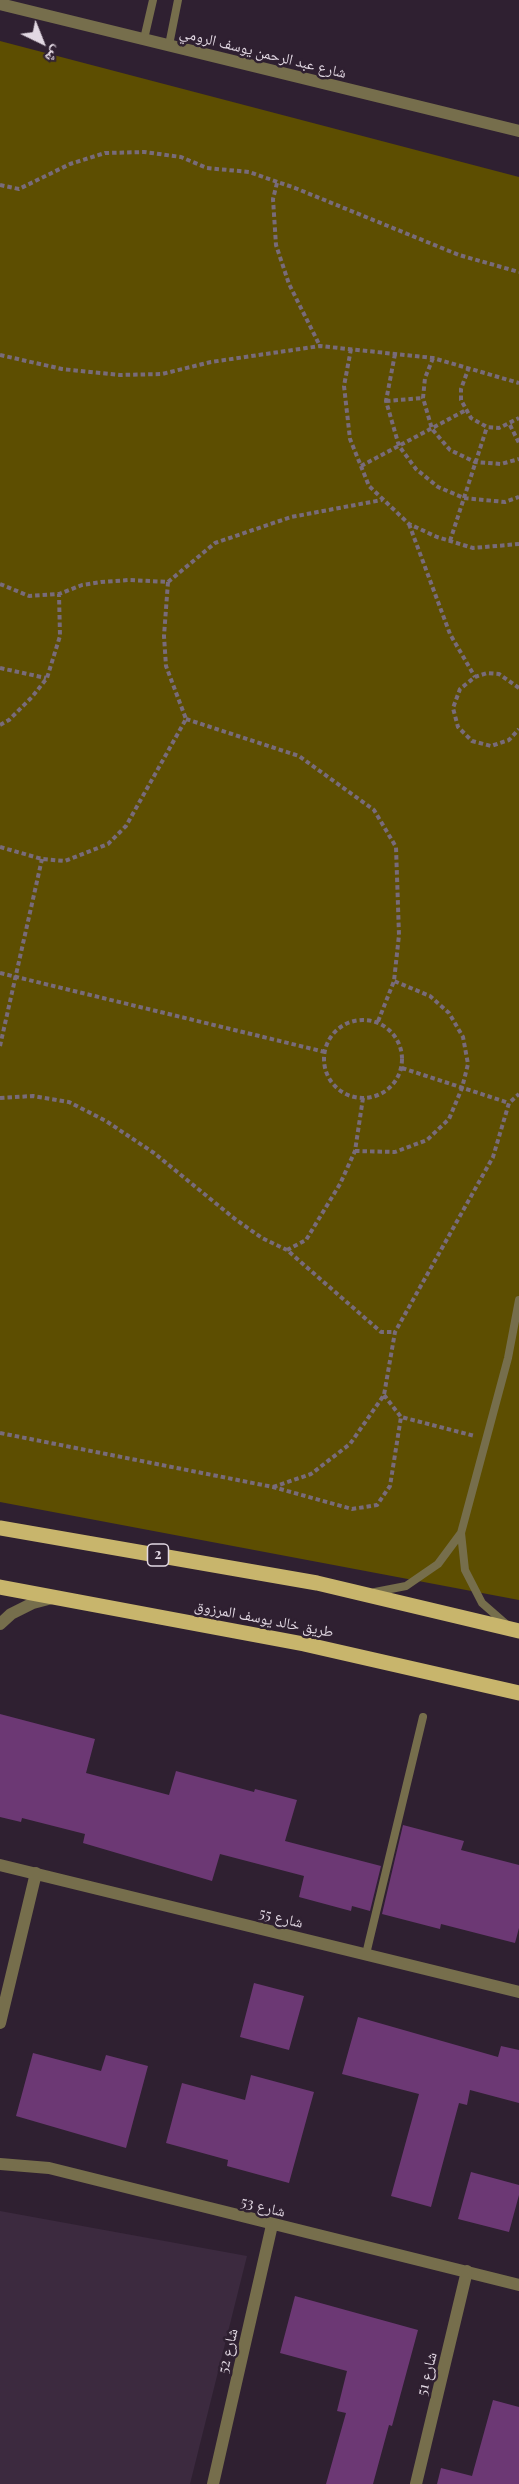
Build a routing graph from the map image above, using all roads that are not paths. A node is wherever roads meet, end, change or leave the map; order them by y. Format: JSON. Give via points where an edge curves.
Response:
{"nodes":[{"id":1,"x":153,"y":0,"type":"edge"},
{"id":2,"x":178,"y":0,"type":"edge"},
{"id":3,"x":0,"y":4,"type":"edge"},
{"id":4,"x":144,"y":39,"type":"junction"},
{"id":5,"x":168,"y":45,"type":"junction"},
{"id":6,"x":519,"y":131,"type":"edge"},
{"id":7,"x":519,"y":1300,"type":"edge"},
{"id":8,"x":508,"y":1358,"type":"junction"},
{"id":9,"x":519,"y":1361,"type":"edge"},
{"id":10,"x":0,"y":1528,"type":"edge"},
{"id":11,"x":461,"y":1533,"type":"junction"},
{"id":12,"x":0,"y":1587,"type":"edge"},
{"id":13,"x":368,"y":1594,"type":"junction"},
{"id":14,"x":56,"y":1597,"type":"junction"},
{"id":15,"x":0,"y":1624,"type":"edge"},
{"id":16,"x":515,"y":1629,"type":"edge"},
{"id":17,"x":519,"y":1694,"type":"edge"},
{"id":18,"x":423,"y":1717,"type":"dead end"},
{"id":19,"x":0,"y":1864,"type":"edge"},
{"id":20,"x":36,"y":1873,"type":"junction"},
{"id":21,"x":366,"y":1954,"type":"junction"},
{"id":22,"x":519,"y":1992,"type":"edge"},
{"id":23,"x":0,"y":2023,"type":"edge"},
{"id":24,"x":0,"y":2164,"type":"edge"},
{"id":25,"x":272,"y":2225,"type":"junction"},
{"id":26,"x":467,"y":2271,"type":"junction"},
{"id":27,"x":519,"y":2284,"type":"edge"},
{"id":28,"x":213,"y":2484,"type":"edge"},
{"id":29,"x":416,"y":2484,"type":"edge"}],
"edges":[{"from":1,"to":4,"type":"lane"},
{"from":2,"to":5,"type":"lane"},
{"from":3,"to":4,"type":"street","name":"شارع عبد الرحمن يوسف الرومي"},
{"from":4,"to":5,"type":"street","name":"شارع عبد الرحمن يوسف الرومي"},
{"from":5,"to":6,"type":"street","name":"شارع عبد الرحمن يوسف الرومي"},
{"from":7,"to":8,"type":"lane"},
{"from":8,"to":9,"type":"lane"},
{"from":8,"to":11,"type":"lane"},
{"from":10,"to":13,"type":"main road","number":"2"},
{"from":11,"to":13,"type":"lane","via":[[438,1564],[406,1586]]},
{"from":11,"to":16,"type":"lane","via":[[465,1570],[482,1603]]},
{"from":12,"to":14,"type":"main road","name":"طريق خالد يوسف المرزوق"},
{"from":13,"to":16,"type":"main road","number":"2"},
{"from":14,"to":15,"type":"street","via":[[33,1603]]},
{"from":14,"to":17,"type":"main road","name":"طريق خالد يوسف المرزوق","via":[[304,1644]]},
{"from":18,"to":21,"type":"lane"},
{"from":19,"to":20,"type":"street","name":"شارع 55"},
{"from":20,"to":21,"type":"street","name":"شارع 55"},
{"from":20,"to":23,"type":"street"},
{"from":21,"to":22,"type":"street","name":"شارع 55"},
{"from":24,"to":25,"type":"street","name":"شارع 53","via":[[49,2168]]},
{"from":25,"to":26,"type":"street","name":"شارع 53"},
{"from":25,"to":28,"type":"street","name":"شارع 52"},
{"from":26,"to":27,"type":"street","name":"شارع 53"},
{"from":26,"to":29,"type":"street","name":"شارع 51"}]}
